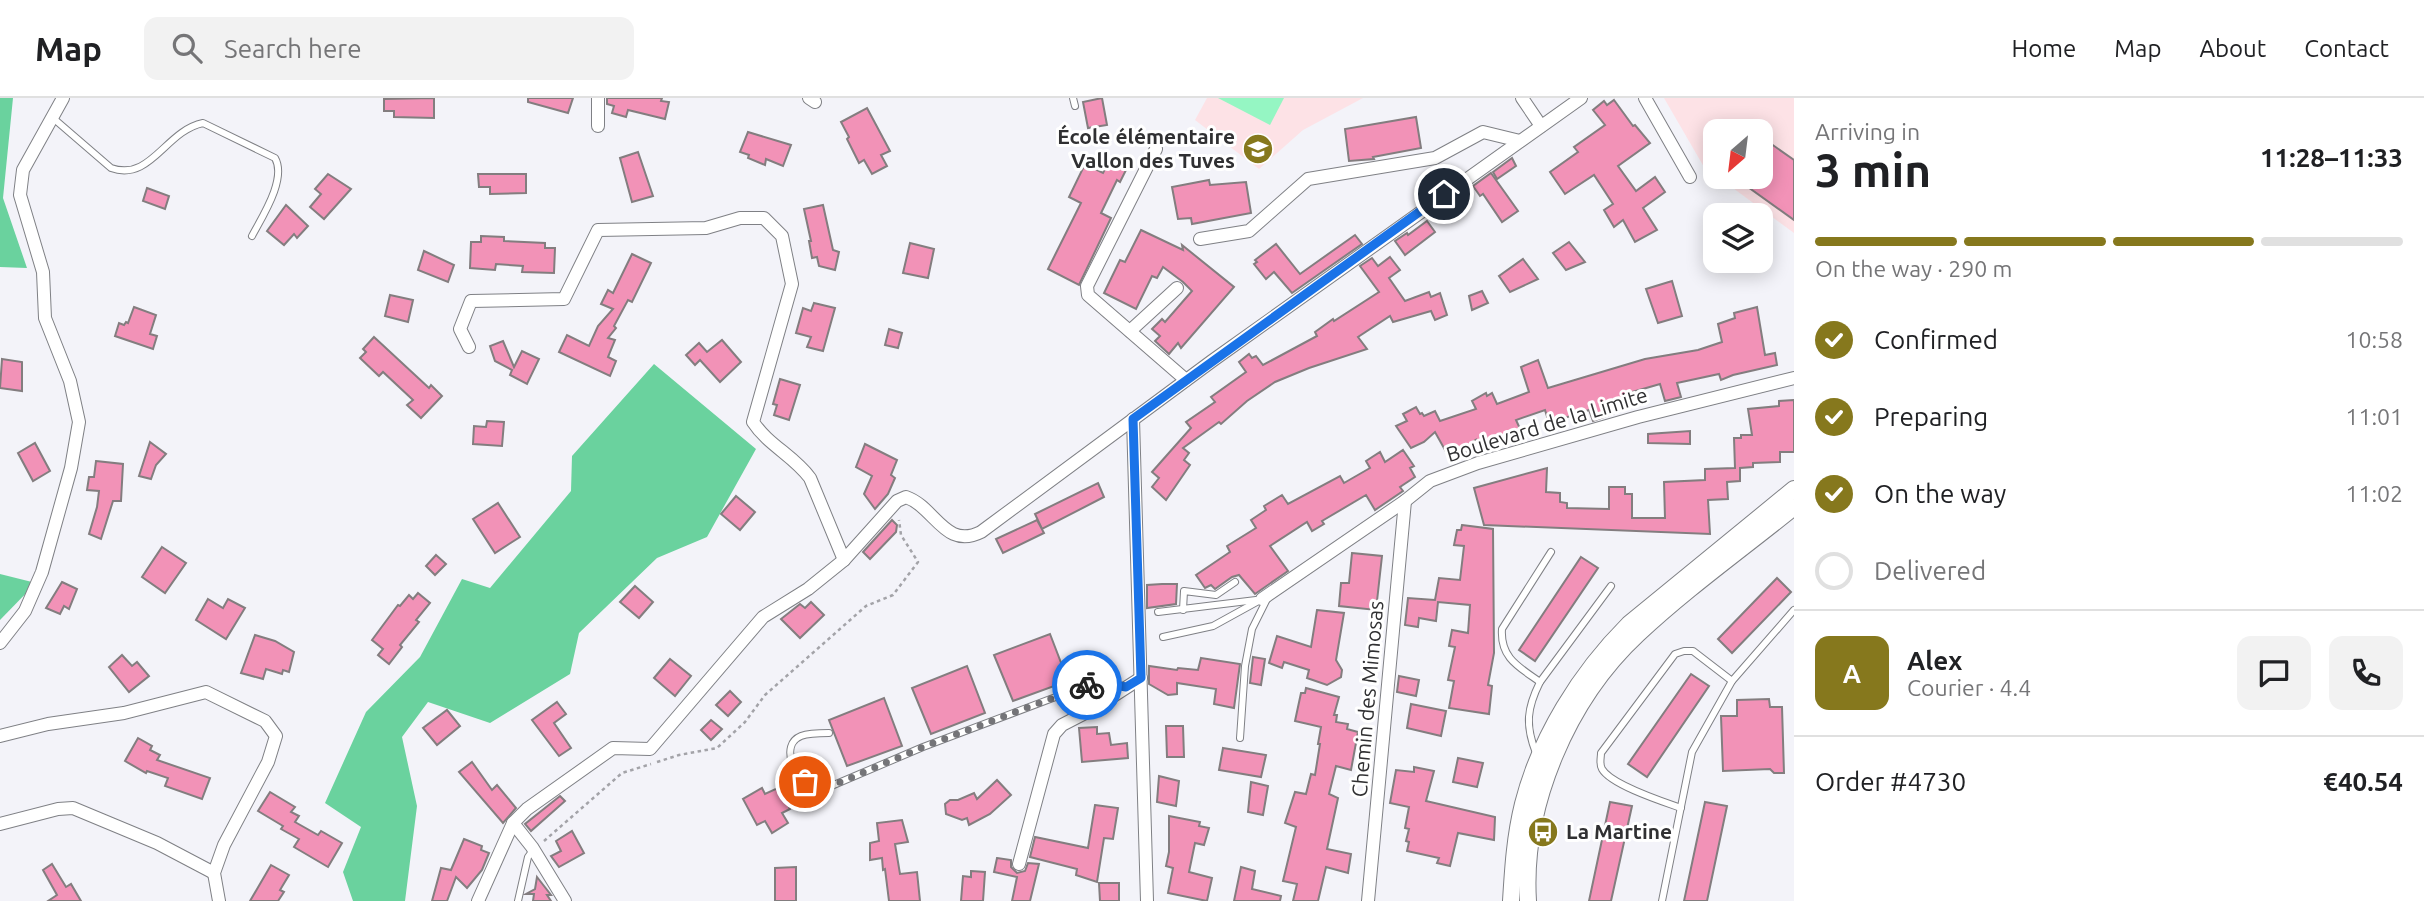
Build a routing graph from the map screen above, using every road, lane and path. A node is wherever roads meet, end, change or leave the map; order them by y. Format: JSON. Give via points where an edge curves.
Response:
{"nodes":[{"id":1,"x":63,"y":98,"type":"edge"},
{"id":2,"x":598,"y":98,"type":"edge"},
{"id":3,"x":1521,"y":98,"type":"edge"},
{"id":4,"x":1581,"y":98,"type":"edge"},
{"id":5,"x":1645,"y":98,"type":"edge"},
{"id":6,"x":52,"y":118,"type":"junction"},
{"id":7,"x":598,"y":126,"type":"dead end"},
{"id":8,"x":1541,"y":126,"type":"junction"},
{"id":9,"x":1520,"y":141,"type":"junction"},
{"id":10,"x":1156,"y":149,"type":"dead end"},
{"id":11,"x":1690,"y":177,"type":"dead end"},
{"id":12,"x":252,"y":236,"type":"dead end"},
{"id":13,"x":1200,"y":239,"type":"dead end"},
{"id":14,"x":1177,"y":288,"type":"dead end"},
{"id":15,"x":1130,"y":331,"type":"junction"},
{"id":16,"x":469,"y":347,"type":"dead end"},
{"id":17,"x":1794,"y":378,"type":"edge"},
{"id":18,"x":1186,"y":380,"type":"junction"},
{"id":19,"x":1133,"y":419,"type":"junction"},
{"id":20,"x":1794,"y":489,"type":"edge"},
{"id":21,"x":1405,"y":501,"type":"junction"},
{"id":22,"x":1794,"y":507,"type":"edge"},
{"id":23,"x":899,"y":515,"type":"dead end"},
{"id":24,"x":1551,"y":552,"type":"dead end"},
{"id":25,"x":844,"y":560,"type":"junction"},
{"id":26,"x":1236,"y":582,"type":"dead end"},
{"id":27,"x":1611,"y":586,"type":"dead end"},
{"id":28,"x":1265,"y":597,"type":"junction"},
{"id":29,"x":1183,"y":610,"type":"junction"},
{"id":30,"x":1794,"y":610,"type":"edge"},
{"id":31,"x":1158,"y":612,"type":"dead end"},
{"id":32,"x":1163,"y":637,"type":"dead end"},
{"id":33,"x":0,"y":643,"type":"edge"},
{"id":34,"x":1141,"y":678,"type":"junction"},
{"id":35,"x":1732,"y":681,"type":"junction"},
{"id":36,"x":1541,"y":682,"type":"junction"},
{"id":37,"x":1126,"y":687,"type":"junction"},
{"id":38,"x":829,"y":733,"type":"dead end"},
{"id":39,"x":0,"y":736,"type":"edge"},
{"id":40,"x":1240,"y":738,"type":"dead end"},
{"id":41,"x":1538,"y":758,"type":"junction"},
{"id":42,"x":1681,"y":808,"type":"junction"},
{"id":43,"x":513,"y":823,"type":"junction"},
{"id":44,"x":0,"y":824,"type":"edge"},
{"id":45,"x":534,"y":850,"type":"junction"},
{"id":46,"x":1019,"y":864,"type":"dead end"},
{"id":47,"x":214,"y":873,"type":"junction"},
{"id":48,"x":219,"y":901,"type":"edge"},
{"id":49,"x":478,"y":901,"type":"edge"},
{"id":50,"x":518,"y":901,"type":"edge"},
{"id":51,"x":565,"y":901,"type":"edge"},
{"id":52,"x":1147,"y":901,"type":"edge"},
{"id":53,"x":1368,"y":901,"type":"edge"},
{"id":54,"x":1511,"y":901,"type":"edge"},
{"id":55,"x":1528,"y":901,"type":"edge"},
{"id":56,"x":1662,"y":901,"type":"edge"}],
"edges":[{"from":1,"to":6,"type":"street"},
{"from":2,"to":7,"type":"street"},
{"from":3,"to":8,"type":"street"},
{"from":4,"to":8,"type":"street"},
{"from":5,"to":11,"type":"street"},
{"from":6,"to":12,"type":"lane","via":[[119,171],[141,168],[180,132],[203,123],[275,158],[279,169],[272,197]]},
{"from":6,"to":33,"type":"street","via":[[23,170],[20,195],[43,272],[45,318],[70,382],[79,422],[42,572],[25,611]]},
{"from":8,"to":9,"type":"street"},
{"from":9,"to":13,"type":"street","via":[[1483,132],[1435,158],[1308,179],[1249,231]]},
{"from":9,"to":18,"type":"street"},
{"from":10,"to":15,"type":"street","via":[[1087,286],[1088,295]]},
{"from":14,"to":15,"type":"street"},
{"from":15,"to":18,"type":"street"},
{"from":16,"to":25,"type":"street","via":[[460,330],[471,301],[564,299],[598,230],[706,228],[740,218],[764,218],[782,236],[792,284],[753,422],[810,478]]},
{"from":17,"to":21,"type":"street","name":"Boulevard de la Limite","via":[[1478,463],[1430,481]]},
{"from":18,"to":19,"type":"street"},
{"from":19,"to":25,"type":"street","via":[[981,532],[968,538],[956,536],[917,501],[906,497],[897,501]]},
{"from":19,"to":34,"type":"street"},
{"from":20,"to":41,"type":"street","via":[[1607,646],[1568,700]]},
{"from":21,"to":28,"type":"street","name":"Boulevard de la Limite"},
{"from":21,"to":53,"type":"street","name":"Chemin des Mimosas"},
{"from":22,"to":55,"type":"street","via":[[1637,634],[1592,689],[1553,759],[1539,795],[1530,844]]},
{"from":23,"to":45,"type":"path","via":[[901,535],[918,562],[892,594],[866,606],[765,695],[717,748],[622,773]]},
{"from":24,"to":36,"type":"lane","via":[[1502,629],[1501,642],[1514,663]]},
{"from":25,"to":43,"type":"street","via":[[762,617],[650,749],[613,748]]},
{"from":26,"to":29,"type":"lane","via":[[1216,595],[1184,591]]},
{"from":27,"to":36,"type":"lane"},
{"from":28,"to":29,"type":"lane"},
{"from":28,"to":32,"type":"lane","via":[[1213,626]]},
{"from":28,"to":40,"type":"lane","via":[[1252,629],[1245,666]]},
{"from":29,"to":31,"type":"lane"},
{"from":30,"to":35,"type":"lane"},
{"from":34,"to":37,"type":"street"},
{"from":34,"to":52,"type":"street"},
{"from":35,"to":42,"type":"lane","via":[[1692,752]]},
{"from":35,"to":42,"type":"lane","via":[[1693,651],[1675,654],[1601,753],[1603,771],[1616,781]]},
{"from":36,"to":41,"type":"lane","via":[[1529,710]]},
{"from":37,"to":38,"type":"lane","via":[[1090,684],[829,787],[814,788],[794,768],[789,751],[799,736]]},
{"from":37,"to":46,"type":"street","via":[[1054,734]]},
{"from":39,"to":47,"type":"street","via":[[206,692],[265,720],[276,736],[268,762]]},
{"from":41,"to":54,"type":"street","via":[[1520,820]]},
{"from":42,"to":56,"type":"lane"},
{"from":43,"to":45,"type":"street"},
{"from":43,"to":49,"type":"street"},
{"from":44,"to":47,"type":"street","via":[[73,808],[157,842]]},
{"from":45,"to":50,"type":"lane","via":[[528,857]]},
{"from":45,"to":51,"type":"street"},
{"from":47,"to":48,"type":"street"}]}
